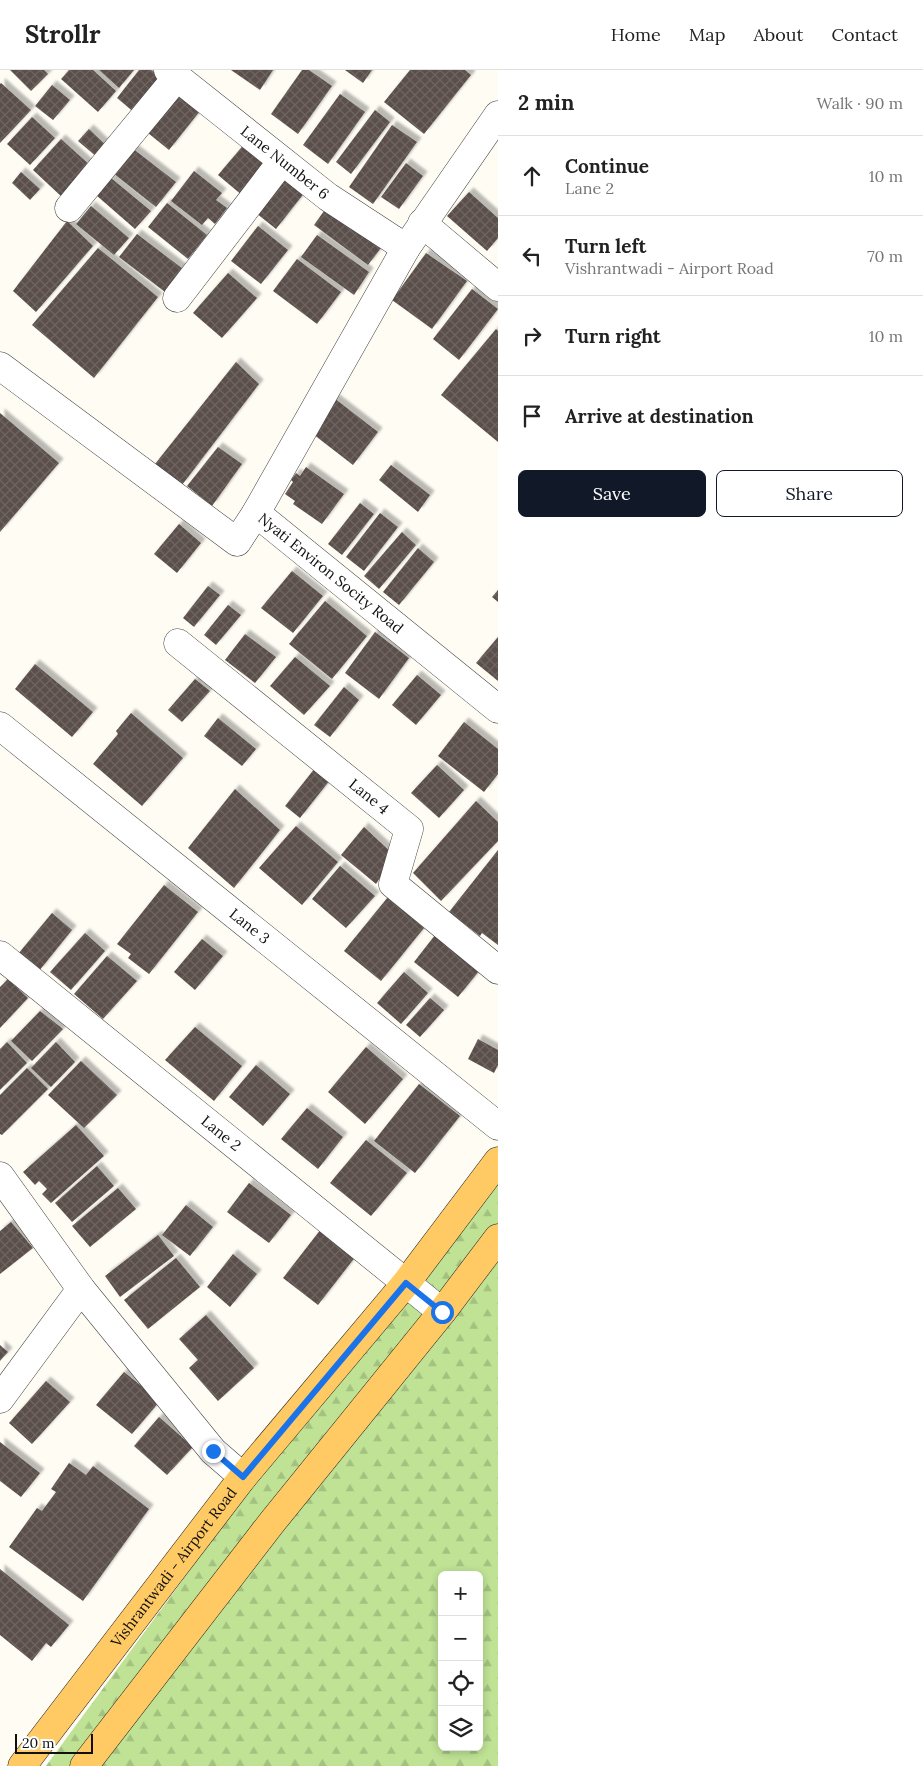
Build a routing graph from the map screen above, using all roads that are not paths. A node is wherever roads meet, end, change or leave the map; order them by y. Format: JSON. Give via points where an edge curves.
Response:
{"nodes":[{"id":1,"x":172,"y":74,"type":"edge"},
{"id":2,"x":498,"y":115,"type":"edge"},
{"id":3,"x":282,"y":161,"type":"junction"},
{"id":4,"x":68,"y":208,"type":"dead end"},
{"id":5,"x":422,"y":223,"type":"junction"},
{"id":6,"x":406,"y":248,"type":"junction"},
{"id":7,"x":498,"y":287,"type":"edge"},
{"id":8,"x":177,"y":298,"type":"dead end"},
{"id":9,"x":0,"y":366,"type":"edge"},
{"id":10,"x":256,"y":513,"type":"junction"},
{"id":11,"x":178,"y":643,"type":"dead end"},
{"id":12,"x":498,"y":709,"type":"edge"},
{"id":13,"x":0,"y":726,"type":"edge"},
{"id":14,"x":0,"y":955,"type":"edge"},
{"id":15,"x":498,"y":970,"type":"edge"},
{"id":16,"x":498,"y":1126,"type":"edge"},
{"id":17,"x":498,"y":1160,"type":"edge"},
{"id":18,"x":0,"y":1176,"type":"edge"},
{"id":19,"x":498,"y":1238,"type":"edge"},
{"id":20,"x":406,"y":1283,"type":"junction"},
{"id":21,"x":81,"y":1289,"type":"junction"},
{"id":22,"x":442,"y":1312,"type":"junction"},
{"id":23,"x":0,"y":1398,"type":"edge"},
{"id":24,"x":243,"y":1477,"type":"junction"},
{"id":25,"x":22,"y":1766,"type":"edge"},
{"id":26,"x":84,"y":1766,"type":"edge"}],
"edges":[{"from":1,"to":3,"type":"street","name":"Lane Number 6"},
{"from":1,"to":4,"type":"street"},
{"from":2,"to":5,"type":"street"},
{"from":3,"to":6,"type":"street","name":"Lane Number 6"},
{"from":3,"to":8,"type":"street"},
{"from":5,"to":6,"type":"street"},
{"from":5,"to":7,"type":"street"},
{"from":6,"to":10,"type":"street"},
{"from":9,"to":10,"type":"street","name":"Nyati Environ Socity Road","via":[[237,542]]},
{"from":10,"to":12,"type":"street","name":"Nyati Environ Socity Road"},
{"from":11,"to":15,"type":"street","name":"Lane 4","via":[[409,829],[393,884]]},
{"from":13,"to":16,"type":"street","name":"Lane 3"},
{"from":14,"to":20,"type":"street","name":"Lane 2"},
{"from":17,"to":20,"type":"main road","name":"Vishrantwadi - Airport Road"},
{"from":18,"to":21,"type":"street"},
{"from":19,"to":22,"type":"main road"},
{"from":20,"to":22,"type":"street","name":"Lane 2"},
{"from":20,"to":24,"type":"main road","name":"Vishrantwadi - Airport Road"},
{"from":21,"to":23,"type":"street"},
{"from":21,"to":24,"type":"street","via":[[213,1451]]},
{"from":22,"to":26,"type":"main road","via":[[320,1462]]},
{"from":24,"to":25,"type":"main road","name":"Vishrantwadi - Airport Road"}]}
